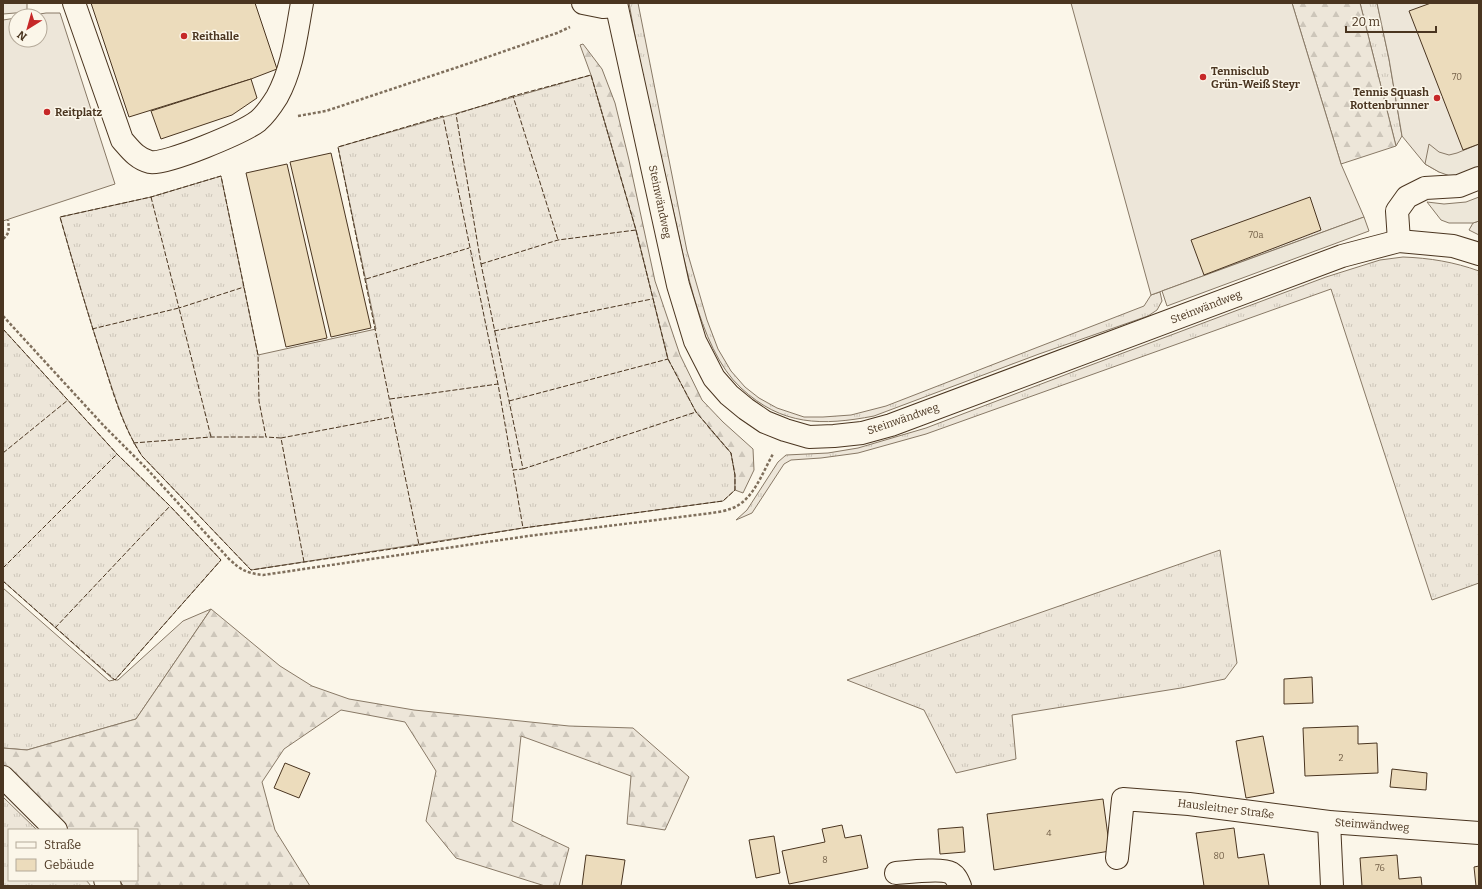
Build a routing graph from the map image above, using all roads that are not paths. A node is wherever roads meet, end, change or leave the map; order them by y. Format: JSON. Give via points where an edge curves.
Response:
{"nodes":[{"id":1,"x":74,"y":3,"type":"edge"},
{"id":2,"x":302,"y":3,"type":"edge"},
{"id":3,"x":605,"y":5,"type":"edge"},
{"id":4,"x":1479,"y":178,"type":"edge"},
{"id":5,"x":1398,"y":241,"type":"junction"},
{"id":6,"x":1479,"y":254,"type":"edge"},
{"id":7,"x":3,"y":777,"type":"edge"},
{"id":8,"x":1329,"y":822,"type":"junction"},
{"id":9,"x":55,"y":829,"type":"edge"},
{"id":10,"x":1479,"y":833,"type":"edge"},
{"id":11,"x":1117,"y":858,"type":"dead end"},
{"id":12,"x":896,"y":873,"type":"dead end"},
{"id":13,"x":960,"y":886,"type":"edge"},
{"id":14,"x":1332,"y":886,"type":"edge"}],
"edges":[{"from":1,"to":2,"type":"street","via":[[122,140],[142,160],[152,162],[164,161],[231,136],[258,121],[272,104],[286,77]]},
{"from":3,"to":5,"type":"street","name":"Steinwändweg","via":[[695,341],[714,378],[729,395],[765,422],[785,430],[809,437],[834,436],[862,433],[891,425],[1342,256]]},
{"from":4,"to":5,"type":"street","via":[[1459,186],[1425,188],[1407,197],[1397,211]]},
{"from":5,"to":6,"type":"street","name":"Steinwändweg","via":[[1453,246]]},
{"from":7,"to":9,"type":"street"},
{"from":8,"to":10,"type":"street","name":"Steinwändweg"},
{"from":8,"to":11,"type":"street","name":"Hausleitner Straße","via":[[1189,804],[1123,799]]},
{"from":8,"to":14,"type":"street","name":"Steinwändweg"},
{"from":12,"to":13,"type":"street","via":[[941,870],[951,872],[958,879]]}]}
